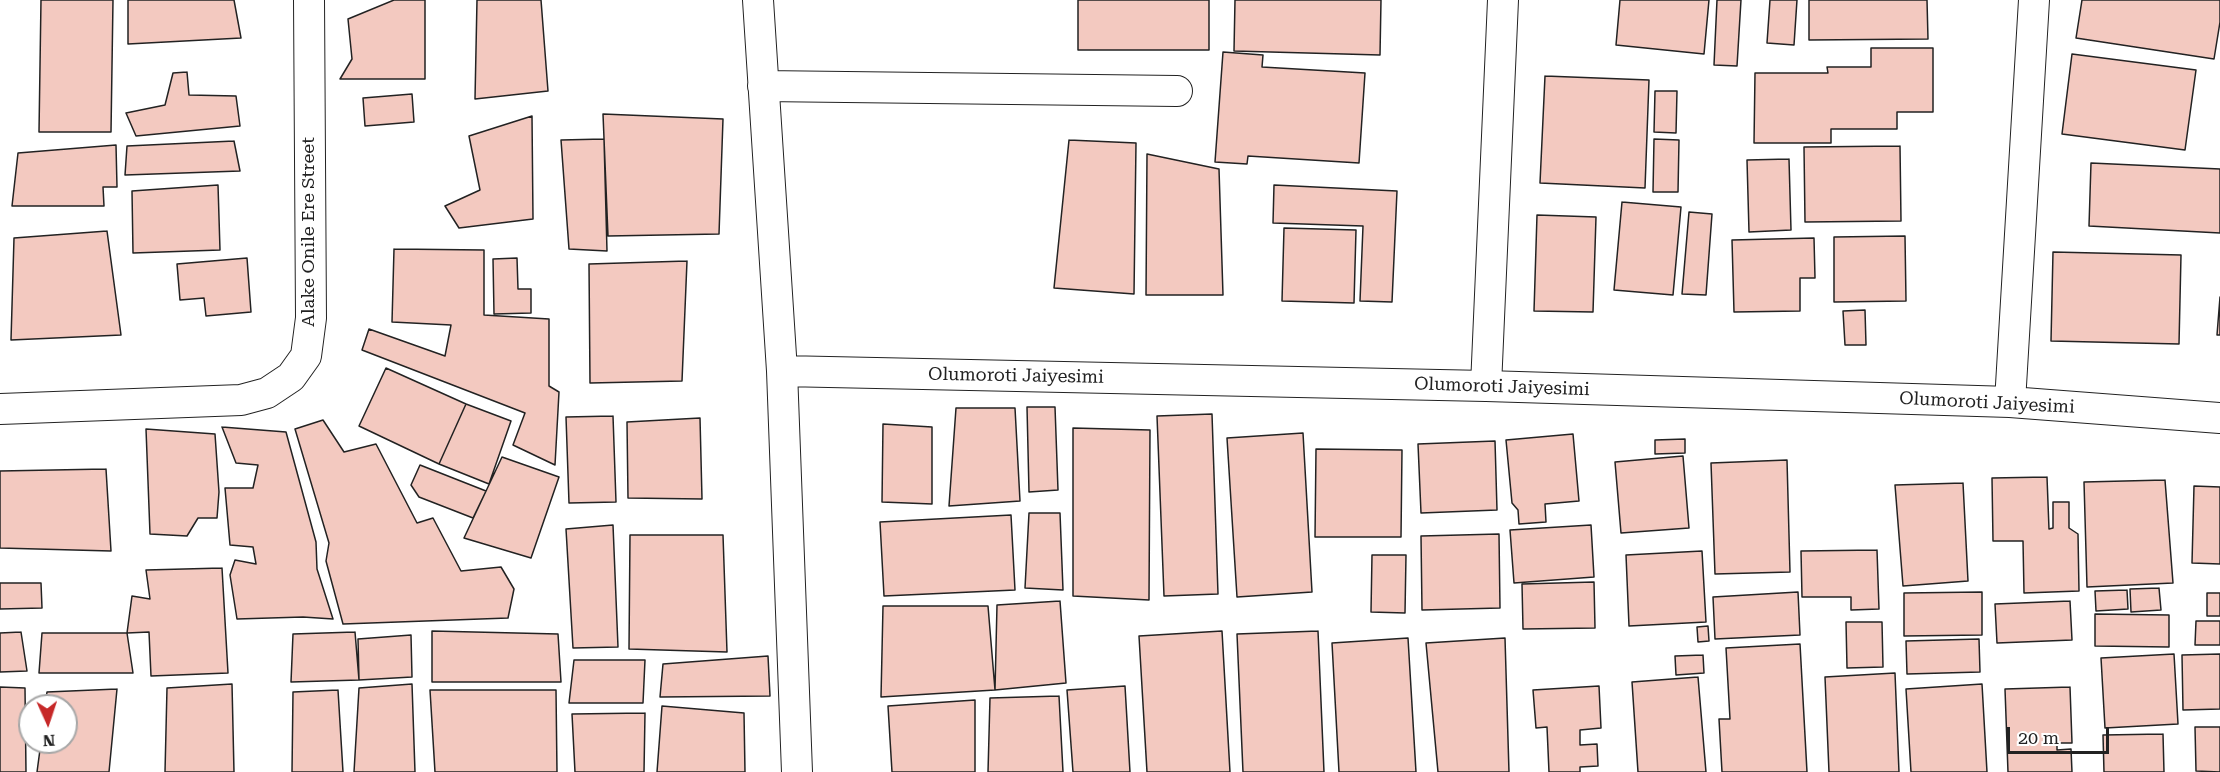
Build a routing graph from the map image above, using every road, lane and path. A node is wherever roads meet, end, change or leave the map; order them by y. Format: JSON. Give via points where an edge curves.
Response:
{"nodes":[{"id":1,"x":309,"y":0,"type":"edge"},
{"id":2,"x":758,"y":0,"type":"edge"},
{"id":3,"x":1503,"y":0,"type":"edge"},
{"id":4,"x":2034,"y":0,"type":"edge"},
{"id":5,"x":763,"y":86,"type":"junction"},
{"id":6,"x":1177,"y":91,"type":"dead end"},
{"id":7,"x":782,"y":371,"type":"junction"},
{"id":8,"x":1486,"y":386,"type":"junction"},
{"id":9,"x":2010,"y":402,"type":"junction"},
{"id":10,"x":0,"y":409,"type":"edge"},
{"id":11,"x":2220,"y":418,"type":"edge"},
{"id":12,"x":797,"y":772,"type":"edge"}],
"edges":[{"from":1,"to":10,"type":"street","name":"Alake Onile Ere Street","via":[[311,318],[306,356],[291,377],[267,393],[241,400]]},
{"from":2,"to":5,"type":"street"},
{"from":3,"to":8,"type":"street"},
{"from":4,"to":9,"type":"street"},
{"from":5,"to":6,"type":"street"},
{"from":5,"to":7,"type":"street"},
{"from":7,"to":8,"type":"street","name":"Olumoroti Jaiyesimi"},
{"from":7,"to":12,"type":"street"},
{"from":8,"to":9,"type":"street","name":"Olumoroti Jaiyesimi"},
{"from":9,"to":11,"type":"street","name":"Olumoroti Jaiyesimi"}]}
